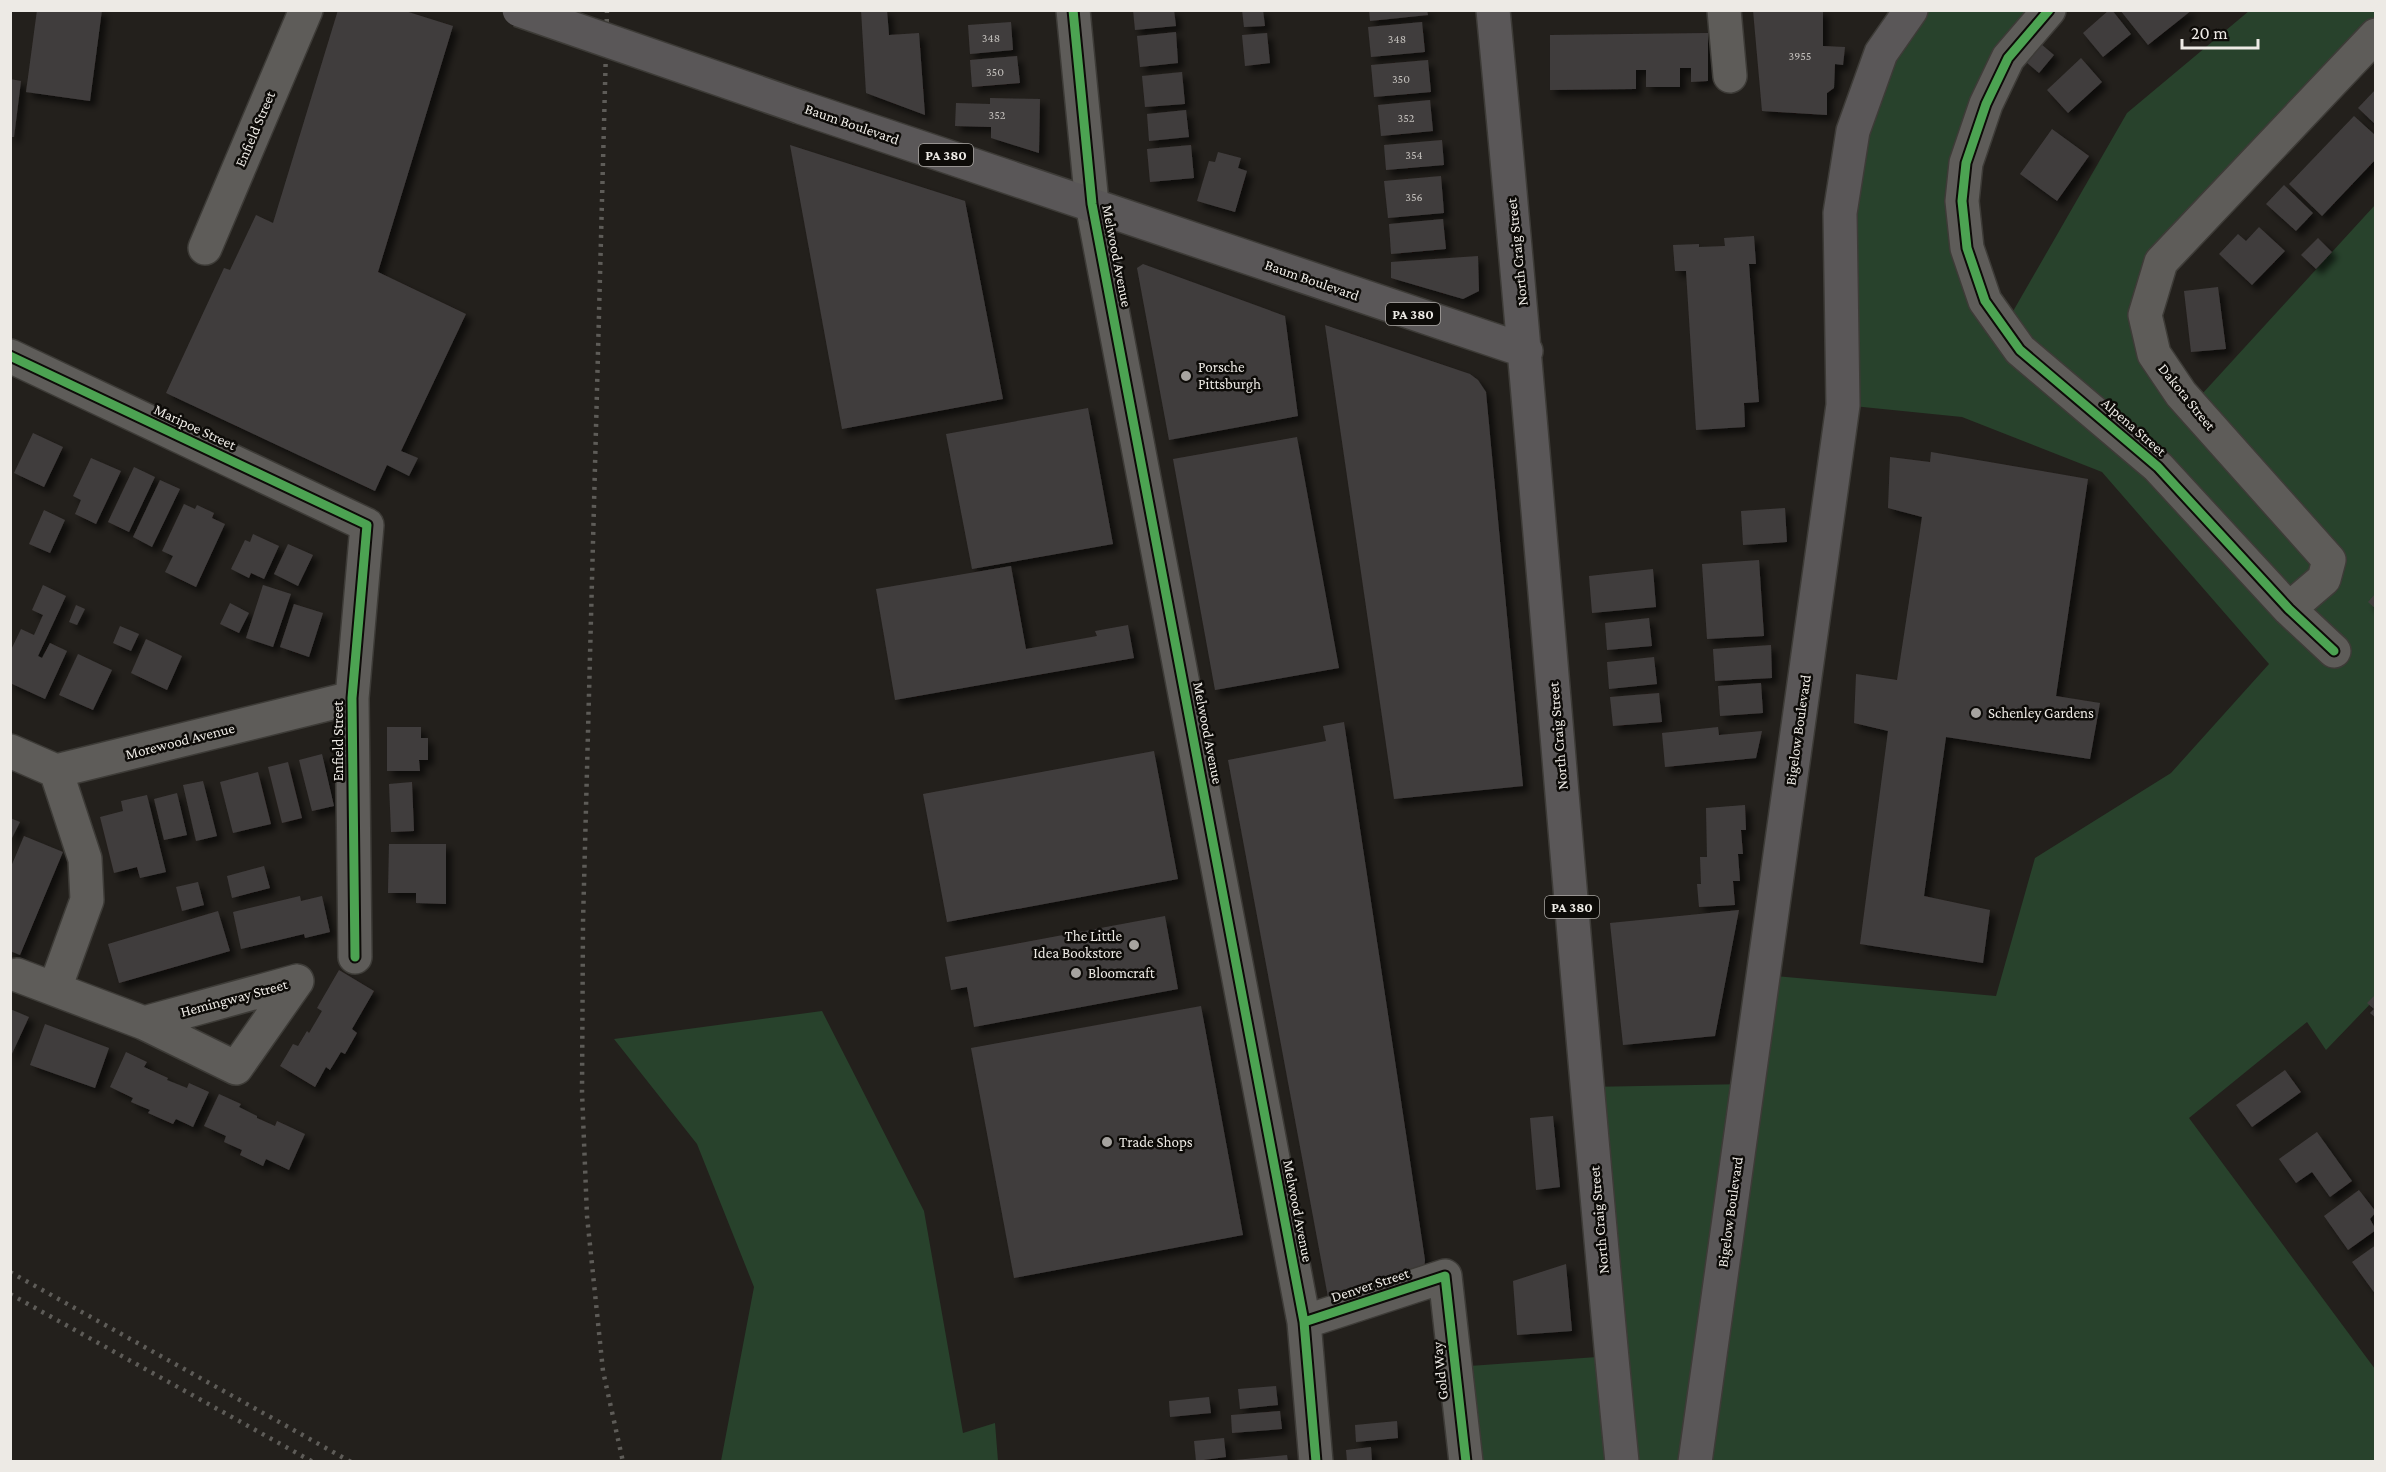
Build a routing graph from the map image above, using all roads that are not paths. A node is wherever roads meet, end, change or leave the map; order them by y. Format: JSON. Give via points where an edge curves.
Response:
{"nodes":[{"id":1,"x":306,"y":10,"type":"edge"},
{"id":2,"x":519,"y":10,"type":"edge"},
{"id":3,"x":1073,"y":10,"type":"edge"},
{"id":4,"x":1493,"y":10,"type":"edge"},
{"id":5,"x":1724,"y":10,"type":"edge"},
{"id":6,"x":1911,"y":10,"type":"edge"},
{"id":7,"x":2049,"y":10,"type":"edge"},
{"id":8,"x":2376,"y":35,"type":"edge"},
{"id":9,"x":1730,"y":76,"type":"dead end"},
{"id":10,"x":1092,"y":204,"type":"junction"},
{"id":11,"x":205,"y":248,"type":"dead end"},
{"id":12,"x":1526,"y":351,"type":"junction"},
{"id":13,"x":10,"y":356,"type":"edge"},
{"id":14,"x":367,"y":525,"type":"joint"},
{"id":15,"x":2289,"y":609,"type":"junction"},
{"id":16,"x":2334,"y":651,"type":"dead end"},
{"id":17,"x":352,"y":698,"type":"junction"},
{"id":18,"x":10,"y":750,"type":"edge"},
{"id":19,"x":56,"y":771,"type":"junction"},
{"id":20,"x":355,"y":957,"type":"dead end"},
{"id":21,"x":16,"y":975,"type":"dead end"},
{"id":22,"x":55,"y":988,"type":"junction"},
{"id":23,"x":144,"y":1023,"type":"dead end"},
{"id":24,"x":1445,"y":1276,"type":"joint"},
{"id":25,"x":1304,"y":1322,"type":"junction"},
{"id":26,"x":1316,"y":1461,"type":"edge"},
{"id":27,"x":1466,"y":1461,"type":"edge"},
{"id":28,"x":1622,"y":1461,"type":"edge"},
{"id":29,"x":1695,"y":1461,"type":"edge"}],
"edges":[{"from":1,"to":11,"type":"street","name":"Enfield Street"},
{"from":2,"to":10,"type":"main road","name":"Baum Boulevard","number":"PA 380","bridge":true},
{"from":3,"to":10,"type":"street","name":"Melwood Avenue"},
{"from":4,"to":12,"type":"main road","name":"North Craig Street"},
{"from":5,"to":9,"type":"street"},
{"from":6,"to":29,"type":"main road","name":"Bigelow Boulevard","via":[[1881,53],[1852,131],[1840,213],[1843,405]]},
{"from":7,"to":15,"type":"street","name":"Alpena Street","via":[[2008,58],[1986,104],[1966,163],[1962,201],[1967,248],[1985,301],[2020,350],[2158,467]]},
{"from":8,"to":15,"type":"street","name":"Dakota Street","via":[[2161,262],[2145,315],[2154,354],[2181,394],[2329,560],[2324,579]]},
{"from":10,"to":12,"type":"main road","name":"Baum Boulevard","number":"PA 380"},
{"from":10,"to":25,"type":"street","name":"Melwood Avenue"},
{"from":12,"to":28,"type":"main road","name":"North Craig Street","number":"PA 380","via":[[1599,1232]]},
{"from":13,"to":14,"type":"street","name":"Maripoe Street"},
{"from":14,"to":17,"type":"street","name":"Enfield Street"},
{"from":15,"to":16,"type":"street","name":"Alpena Street"},
{"from":17,"to":19,"type":"street","name":"Morewood Avenue"},
{"from":17,"to":20,"type":"street","name":"Enfield Street"},
{"from":18,"to":19,"type":"street"},
{"from":19,"to":22,"type":"street","via":[[85,859],[87,900]]},
{"from":21,"to":22,"type":"street"},
{"from":22,"to":23,"type":"street"},
{"from":24,"to":25,"type":"street","name":"Denver Street"},
{"from":24,"to":27,"type":"street","name":"Gold Way"},
{"from":25,"to":26,"type":"street","name":"Melwood Avenue"}]}
